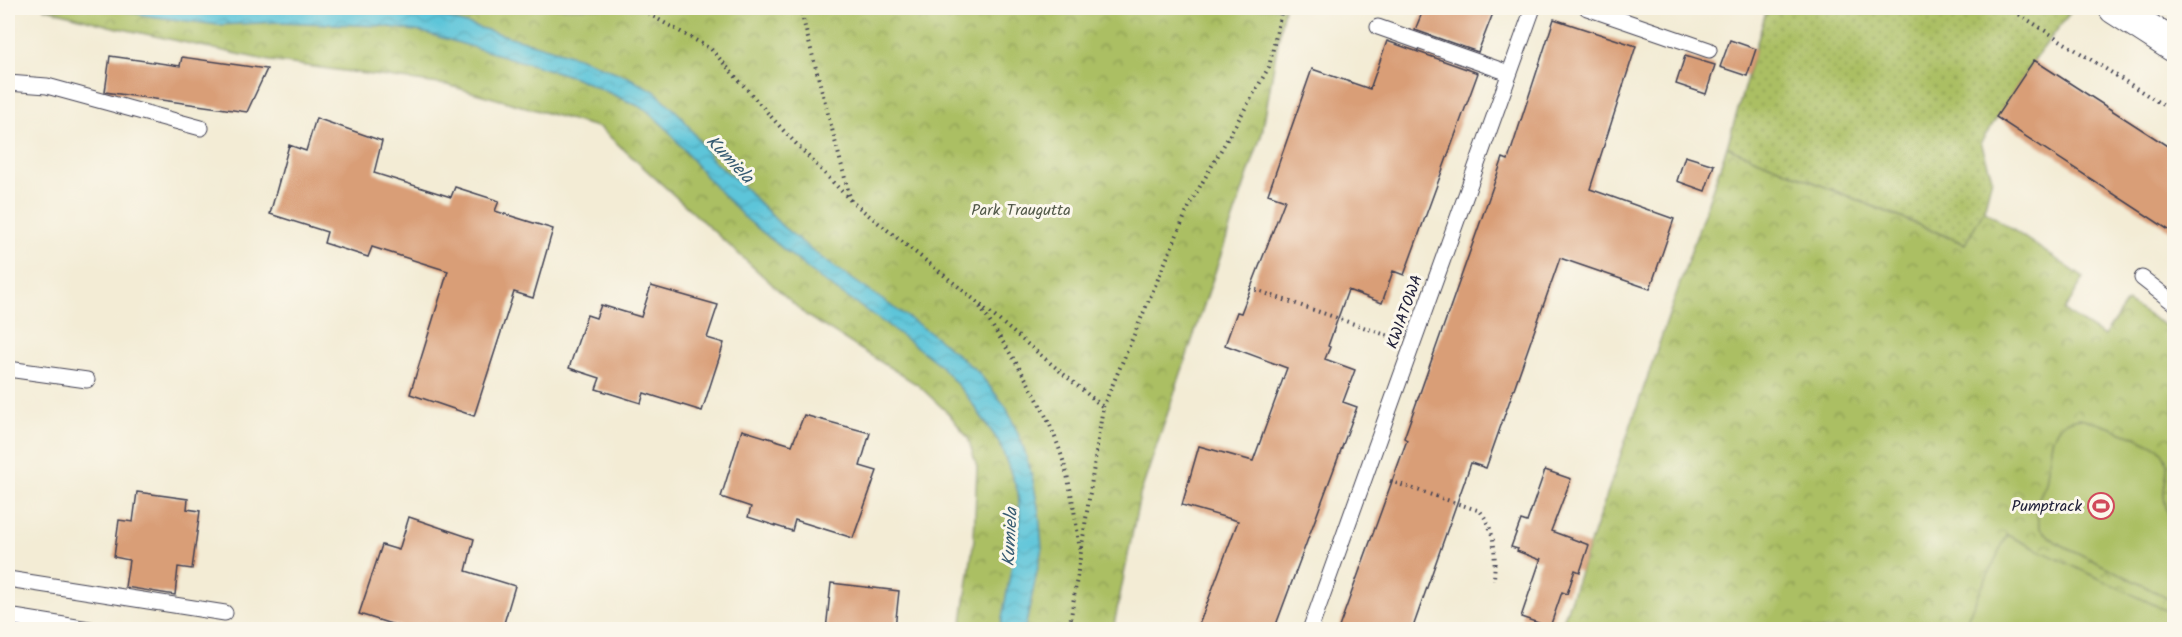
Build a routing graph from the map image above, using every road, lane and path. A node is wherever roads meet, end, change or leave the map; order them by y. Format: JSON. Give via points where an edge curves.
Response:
{"nodes":[{"id":1,"x":641,"y":8,"type":"edge"},
{"id":2,"x":800,"y":8,"type":"edge"},
{"id":3,"x":1282,"y":8,"type":"edge"},
{"id":4,"x":1533,"y":8,"type":"edge"},
{"id":5,"x":1587,"y":8,"type":"edge"},
{"id":6,"x":2009,"y":8,"type":"edge"},
{"id":7,"x":2115,"y":8,"type":"edge"},
{"id":8,"x":1378,"y":27,"type":"dead end"},
{"id":9,"x":2175,"y":46,"type":"edge"},
{"id":10,"x":1709,"y":50,"type":"dead end"},
{"id":11,"x":1509,"y":73,"type":"junction"},
{"id":12,"x":8,"y":83,"type":"edge"},
{"id":13,"x":2175,"y":112,"type":"edge"},
{"id":14,"x":201,"y":128,"type":"dead end"},
{"id":15,"x":851,"y":201,"type":"junction"},
{"id":16,"x":2142,"y":278,"type":"dead end"},
{"id":17,"x":1250,"y":288,"type":"dead end"},
{"id":18,"x":2175,"y":303,"type":"edge"},
{"id":19,"x":978,"y":304,"type":"junction"},
{"id":20,"x":1412,"y":344,"type":"junction"},
{"id":21,"x":8,"y":369,"type":"edge"},
{"id":22,"x":87,"y":380,"type":"dead end"},
{"id":23,"x":1103,"y":407,"type":"junction"},
{"id":24,"x":1366,"y":473,"type":"junction"},
{"id":25,"x":1080,"y":555,"type":"junction"},
{"id":26,"x":8,"y":579,"type":"edge"},
{"id":27,"x":1494,"y":581,"type":"dead end"},
{"id":28,"x":225,"y":613,"type":"dead end"},
{"id":29,"x":8,"y":616,"type":"edge"},
{"id":30,"x":95,"y":630,"type":"edge"},
{"id":31,"x":1069,"y":630,"type":"edge"},
{"id":32,"x":1310,"y":630,"type":"edge"}],
"edges":[{"from":1,"to":15,"type":"path","via":[[711,49]]},
{"from":2,"to":15,"type":"path"},
{"from":3,"to":23,"type":"path","via":[[1269,67],[1191,202]]},
{"from":4,"to":11,"type":"lane","name":"KWIATOWA"},
{"from":5,"to":10,"type":"lane"},
{"from":6,"to":13,"type":"path"},
{"from":7,"to":9,"type":"street"},
{"from":8,"to":11,"type":"lane"},
{"from":11,"to":20,"type":"lane","name":"KWIATOWA"},
{"from":12,"to":14,"type":"lane","via":[[46,86]]},
{"from":15,"to":19,"type":"path"},
{"from":16,"to":18,"type":"lane"},
{"from":17,"to":20,"type":"path"},
{"from":19,"to":23,"type":"path"},
{"from":19,"to":25,"type":"path","via":[[1039,403],[1060,450],[1073,499]]},
{"from":20,"to":24,"type":"lane","name":"KWIATOWA"},
{"from":21,"to":22,"type":"lane"},
{"from":23,"to":25,"type":"path"},
{"from":24,"to":27,"type":"path","via":[[1480,511],[1488,520],[1495,548]]},
{"from":24,"to":32,"type":"lane","name":"KWIATOWA"},
{"from":25,"to":31,"type":"path"},
{"from":26,"to":28,"type":"lane"},
{"from":29,"to":30,"type":"lane"}]}
